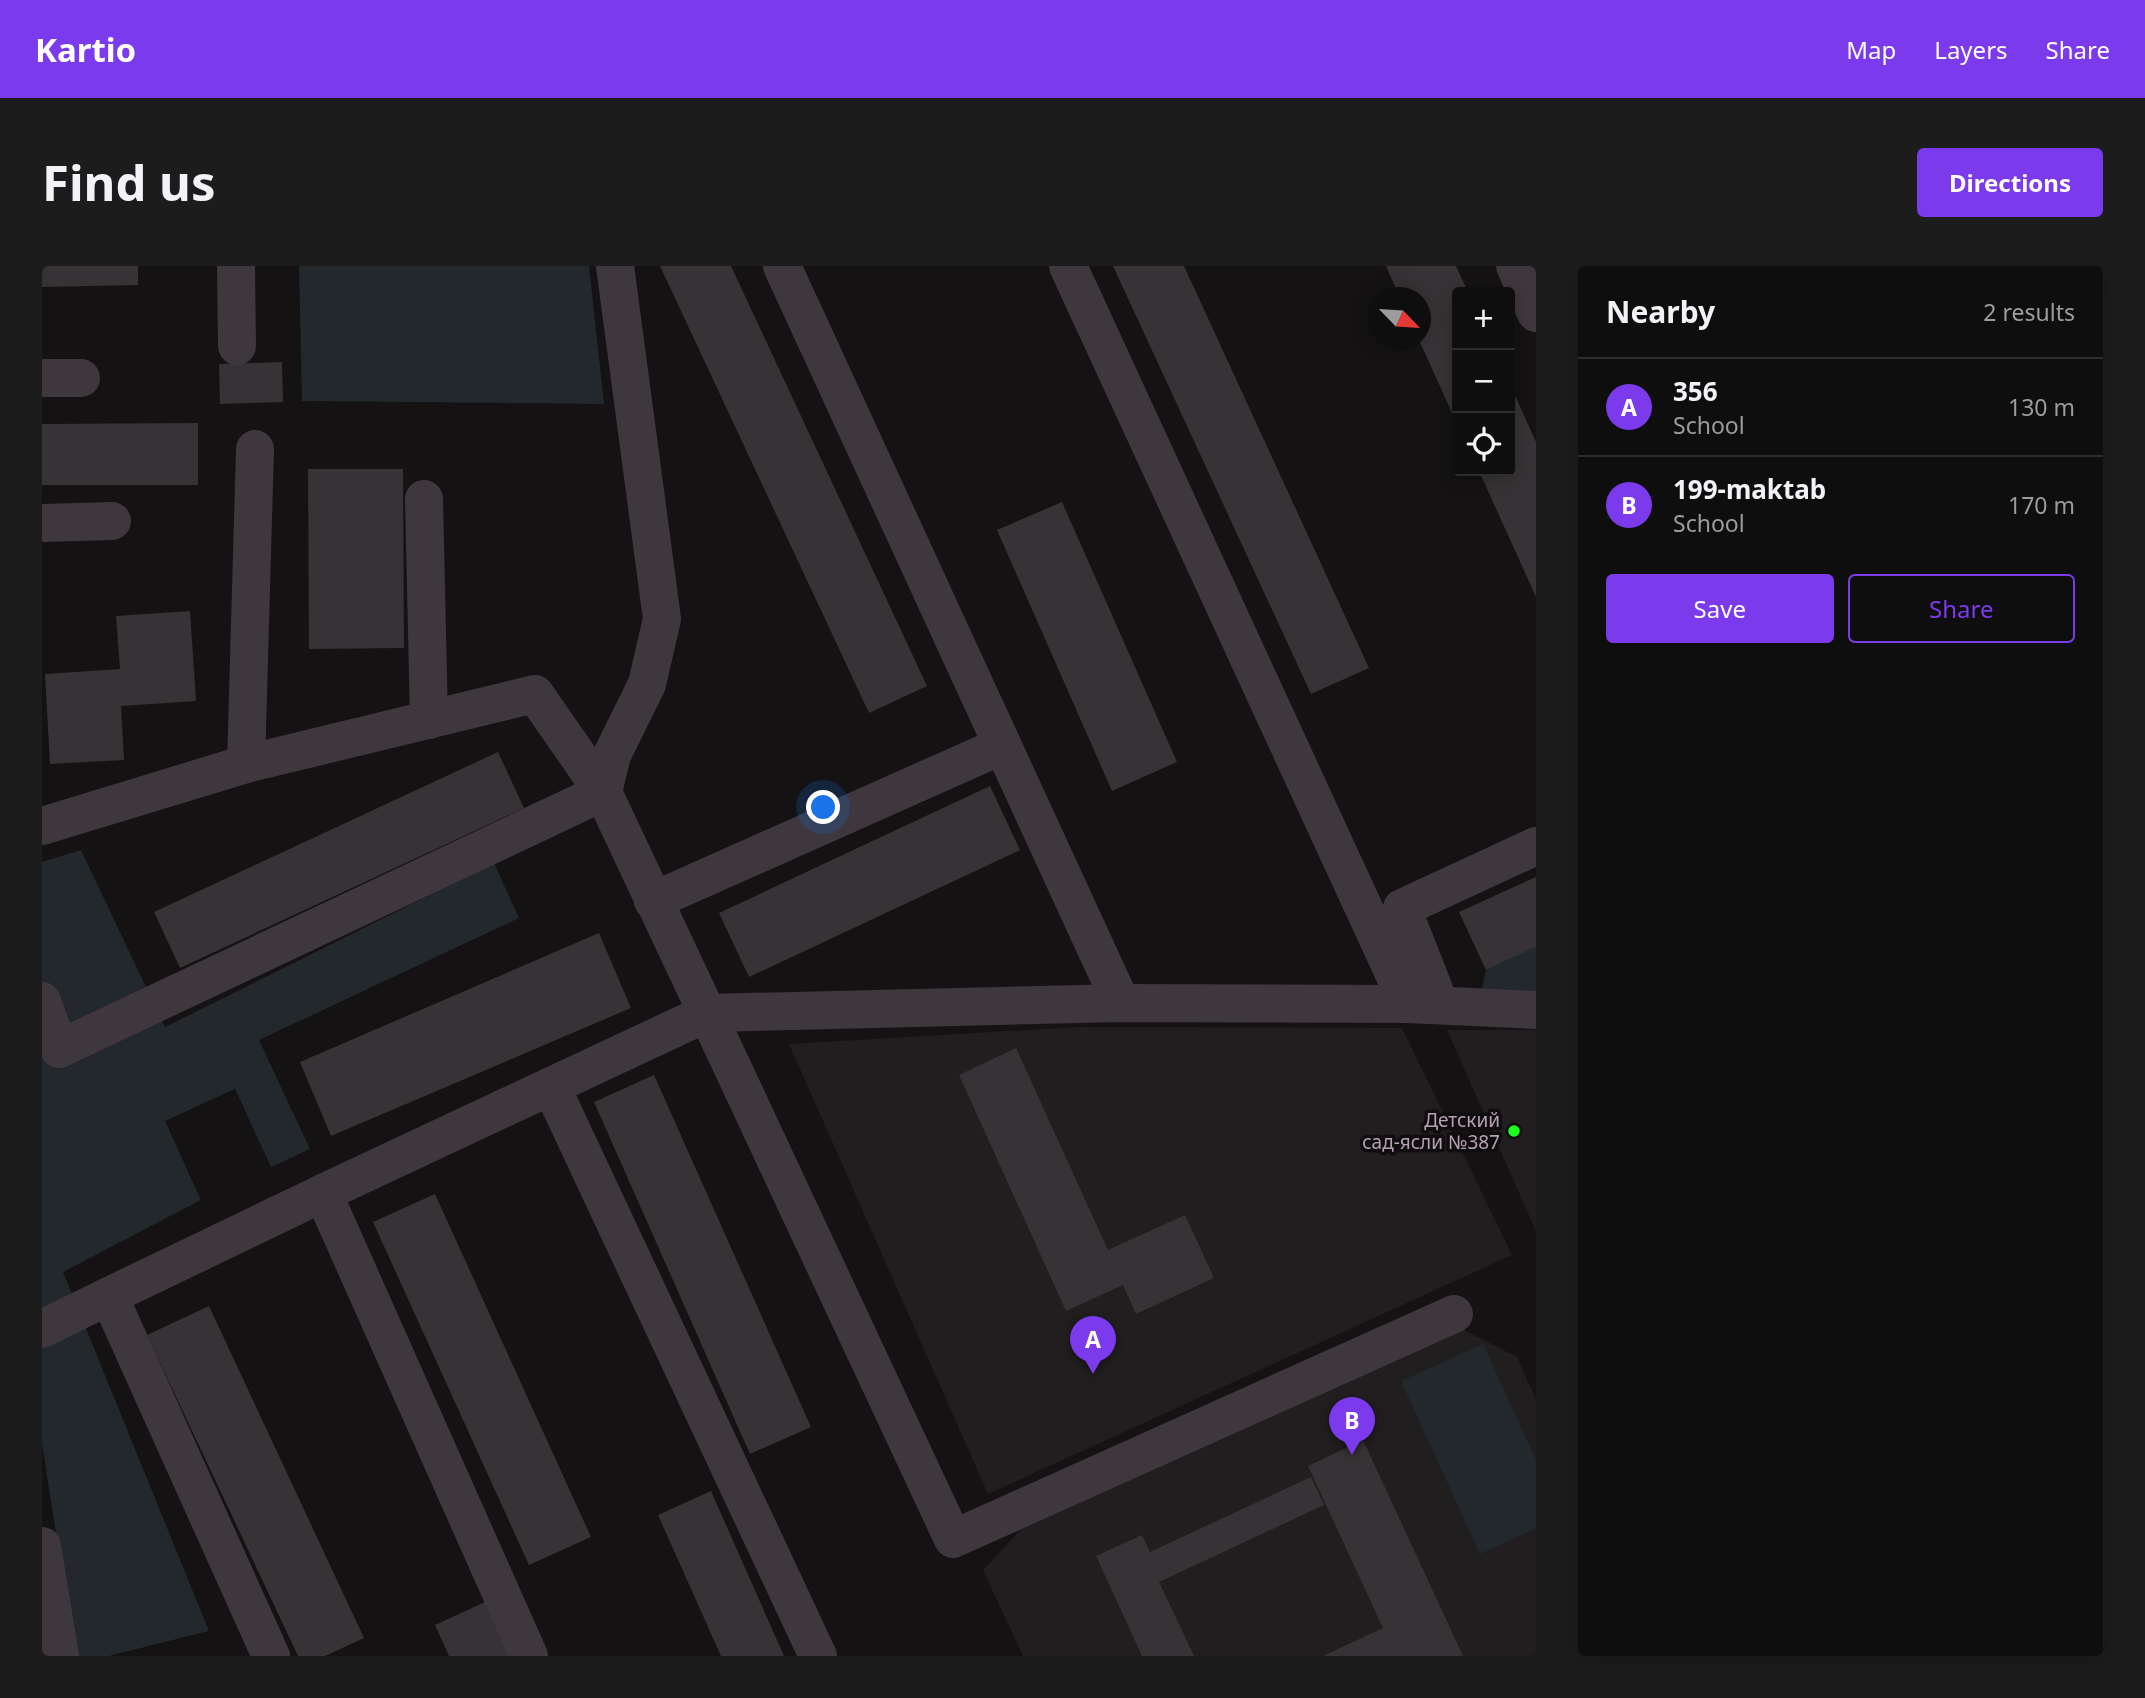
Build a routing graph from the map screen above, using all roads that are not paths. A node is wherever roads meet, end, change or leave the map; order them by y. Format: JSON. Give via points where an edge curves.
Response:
{"nodes":[{"id":1,"x":236,"y":266,"type":"edge"},
{"id":2,"x":615,"y":266,"type":"edge"},
{"id":3,"x":782,"y":266,"type":"edge"},
{"id":4,"x":1068,"y":266,"type":"edge"},
{"id":5,"x":1514,"y":266,"type":"edge"},
{"id":6,"x":1536,"y":313,"type":"edge"},
{"id":7,"x":236,"y":346,"type":"dead end"},
{"id":8,"x":42,"y":378,"type":"edge"},
{"id":9,"x":81,"y":378,"type":"dead end"},
{"id":10,"x":255,"y":449,"type":"dead end"},
{"id":11,"x":424,"y":499,"type":"dead end"},
{"id":12,"x":112,"y":520,"type":"dead end"},
{"id":13,"x":42,"y":523,"type":"edge"},
{"id":14,"x":429,"y":720,"type":"junction"},
{"id":15,"x":1001,"y":746,"type":"junction"},
{"id":16,"x":246,"y":764,"type":"junction"},
{"id":17,"x":603,"y":792,"type":"junction"},
{"id":18,"x":42,"y":826,"type":"edge"},
{"id":19,"x":1536,"y":846,"type":"edge"},
{"id":20,"x":653,"y":901,"type":"junction"},
{"id":21,"x":42,"y":1000,"type":"edge"},
{"id":22,"x":1121,"y":1003,"type":"junction"},
{"id":23,"x":1424,"y":1005,"type":"junction"},
{"id":24,"x":1536,"y":1010,"type":"edge"},
{"id":25,"x":706,"y":1013,"type":"junction"},
{"id":26,"x":50,"y":1053,"type":"edge"},
{"id":27,"x":551,"y":1086,"type":"junction"},
{"id":28,"x":323,"y":1193,"type":"junction"},
{"id":29,"x":109,"y":1296,"type":"junction"},
{"id":30,"x":1454,"y":1314,"type":"dead end"},
{"id":31,"x":42,"y":1329,"type":"edge"},
{"id":32,"x":42,"y":1546,"type":"edge"},
{"id":33,"x":60,"y":1656,"type":"edge"},
{"id":34,"x":271,"y":1656,"type":"edge"},
{"id":35,"x":529,"y":1656,"type":"edge"},
{"id":36,"x":818,"y":1656,"type":"edge"}],
"edges":[{"from":1,"to":7,"type":"lane"},
{"from":2,"to":17,"type":"lane","via":[[662,619],[647,684],[612,755]]},
{"from":3,"to":15,"type":"lane"},
{"from":4,"to":23,"type":"lane"},
{"from":5,"to":6,"type":"lane"},
{"from":8,"to":9,"type":"lane"},
{"from":10,"to":16,"type":"lane"},
{"from":11,"to":14,"type":"lane"},
{"from":12,"to":13,"type":"lane"},
{"from":14,"to":16,"type":"lane"},
{"from":14,"to":17,"type":"lane","via":[[535,694]]},
{"from":15,"to":20,"type":"lane"},
{"from":15,"to":22,"type":"lane"},
{"from":16,"to":18,"type":"lane"},
{"from":17,"to":20,"type":"lane"},
{"from":17,"to":26,"type":"lane"},
{"from":19,"to":23,"type":"lane","via":[[1402,908]]},
{"from":20,"to":25,"type":"lane"},
{"from":21,"to":26,"type":"lane"},
{"from":22,"to":23,"type":"lane"},
{"from":22,"to":25,"type":"lane"},
{"from":23,"to":24,"type":"lane"},
{"from":25,"to":27,"type":"lane"},
{"from":25,"to":30,"type":"lane","via":[[953,1539]]},
{"from":27,"to":28,"type":"lane"},
{"from":27,"to":36,"type":"lane"},
{"from":28,"to":29,"type":"lane"},
{"from":28,"to":35,"type":"lane"},
{"from":29,"to":31,"type":"lane"},
{"from":29,"to":34,"type":"lane"},
{"from":32,"to":33,"type":"lane"}]}
